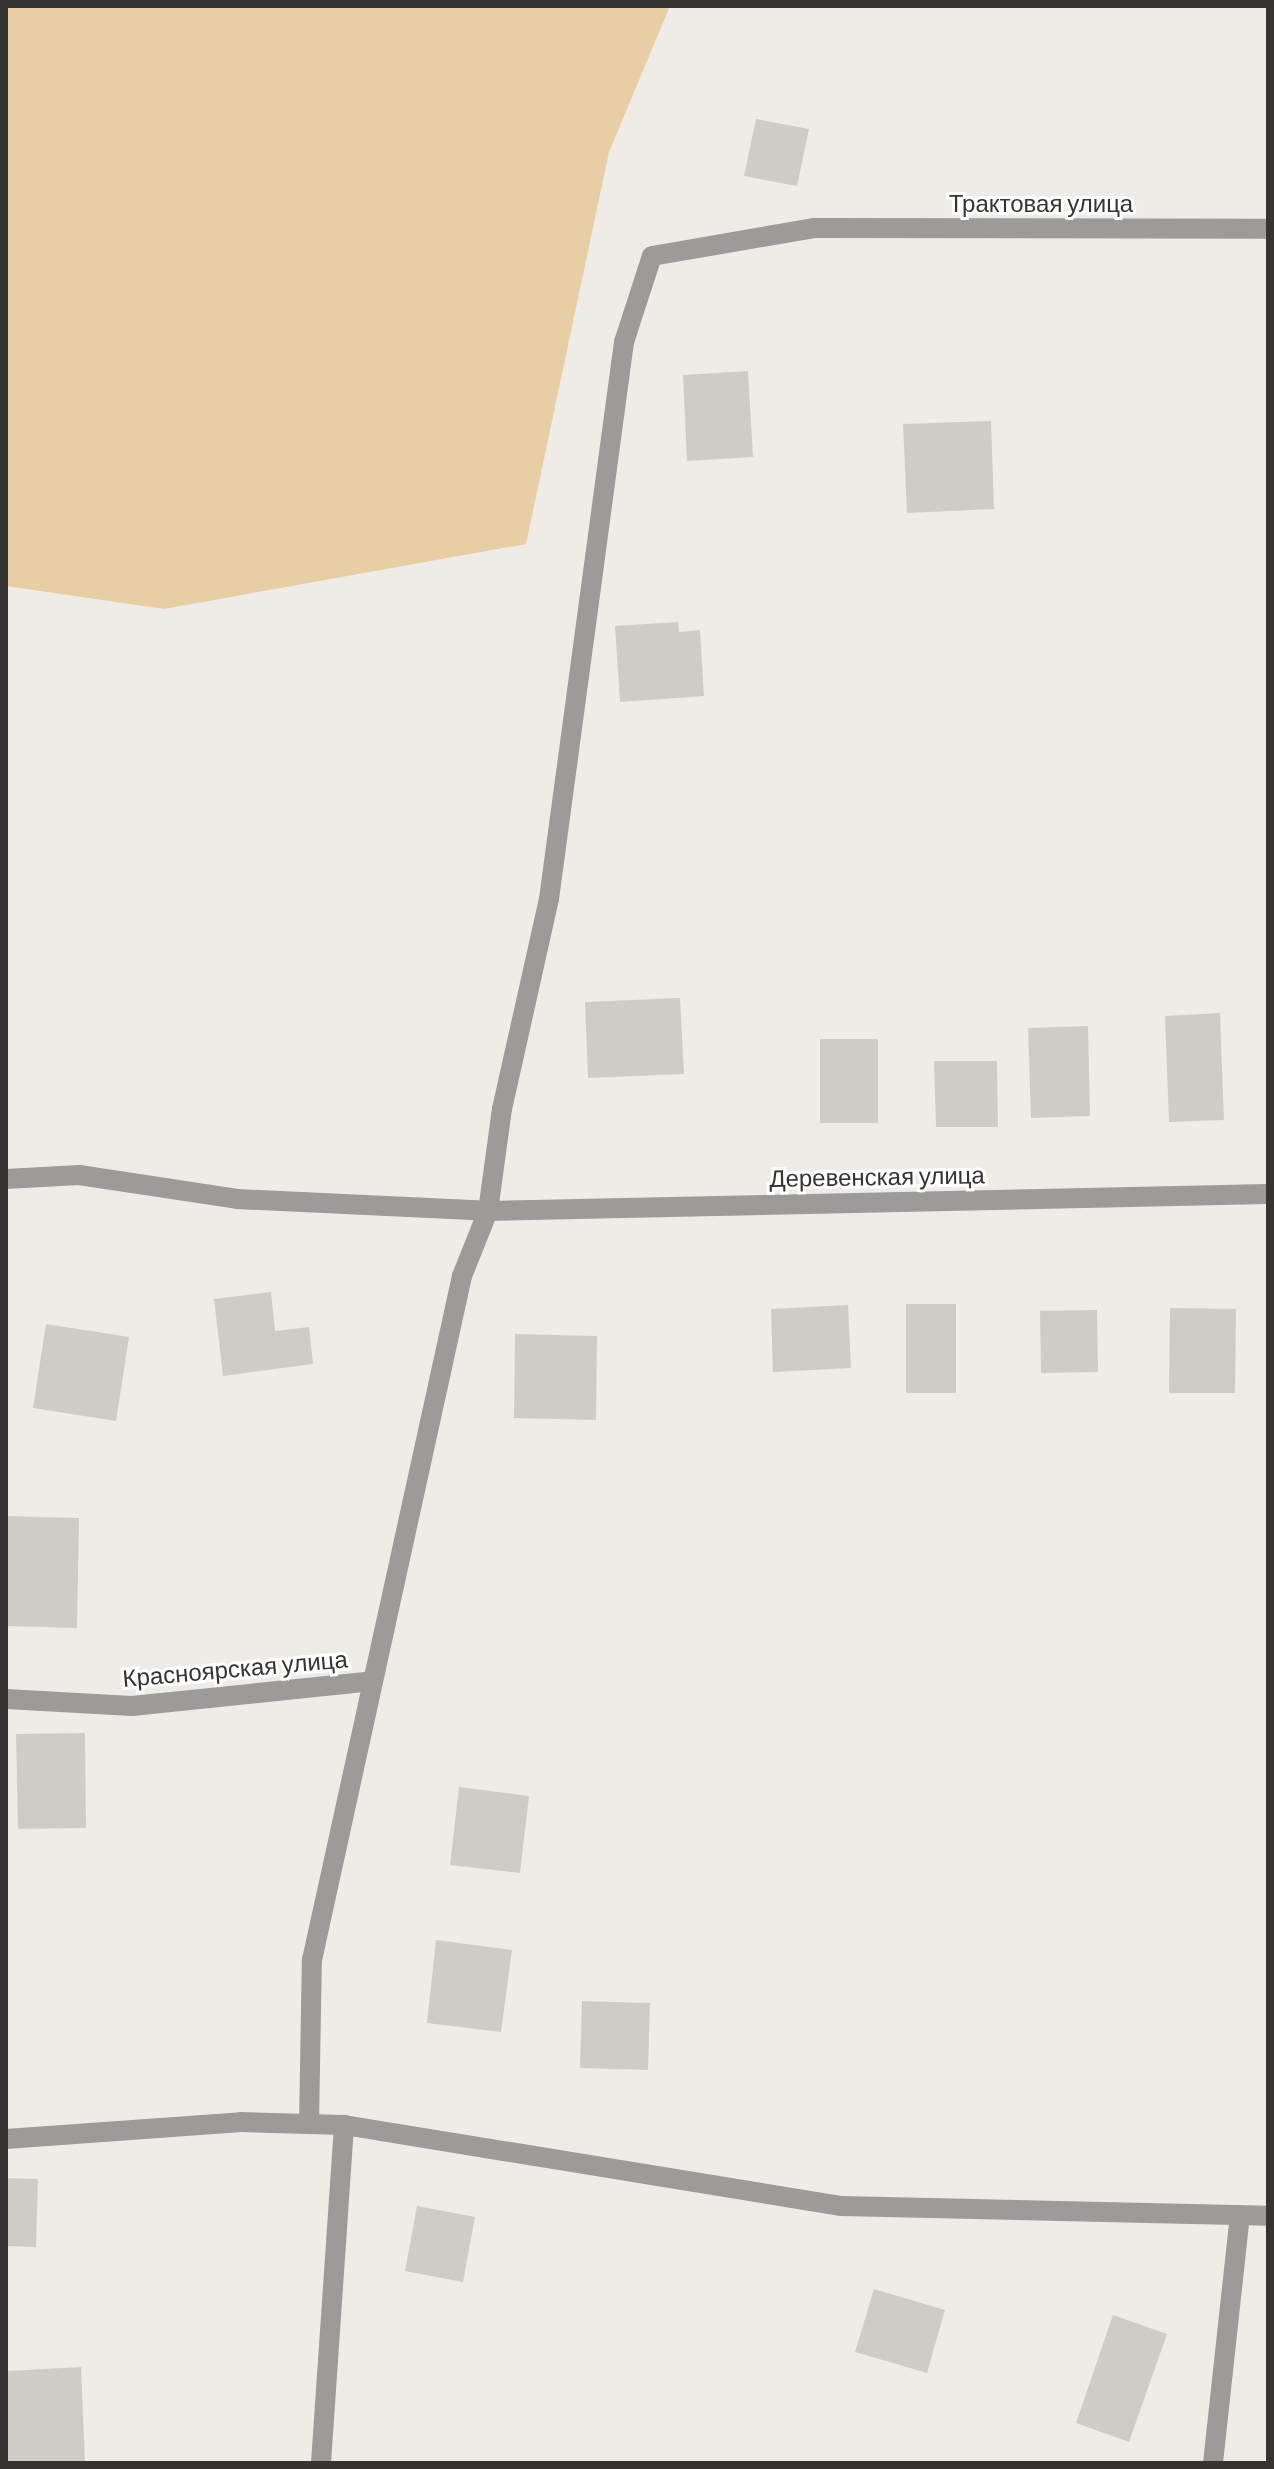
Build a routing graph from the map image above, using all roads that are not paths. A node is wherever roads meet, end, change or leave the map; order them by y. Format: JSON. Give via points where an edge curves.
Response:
{"nodes":[{"id":1,"x":1268,"y":229,"type":"edge"},
{"id":2,"x":6,"y":1179,"type":"edge"},
{"id":3,"x":1268,"y":1194,"type":"edge"},
{"id":4,"x":488,"y":1211,"type":"junction"},
{"id":5,"x":373,"y":1681,"type":"junction"},
{"id":6,"x":6,"y":1699,"type":"edge"},
{"id":7,"x":309,"y":2124,"type":"junction"},
{"id":8,"x":344,"y":2125,"type":"junction"},
{"id":9,"x":6,"y":2139,"type":"edge"},
{"id":10,"x":1240,"y":2215,"type":"junction"},
{"id":11,"x":1268,"y":2216,"type":"edge"},
{"id":12,"x":321,"y":2463,"type":"edge"},
{"id":13,"x":1213,"y":2463,"type":"edge"}],
"edges":[{"from":1,"to":4,"type":"street","name":"Трактовая улица","via":[[814,228],[652,256],[624,342],[549,899],[502,1109]]},
{"from":2,"to":4,"type":"street","name":"Деревенская улица","via":[[79,1175],[237,1199]]},
{"from":3,"to":4,"type":"street","name":"Деревенская улица"},
{"from":4,"to":5,"type":"street","via":[[462,1276]]},
{"from":5,"to":6,"type":"street","name":"Красноярская улица","via":[[132,1706]]},
{"from":5,"to":7,"type":"street","via":[[312,1960]]},
{"from":7,"to":8,"type":"street"},
{"from":7,"to":9,"type":"street","via":[[241,2122]]},
{"from":8,"to":10,"type":"street","via":[[841,2206]]},
{"from":8,"to":12,"type":"street"},
{"from":10,"to":11,"type":"street"},
{"from":10,"to":13,"type":"street"}]}
